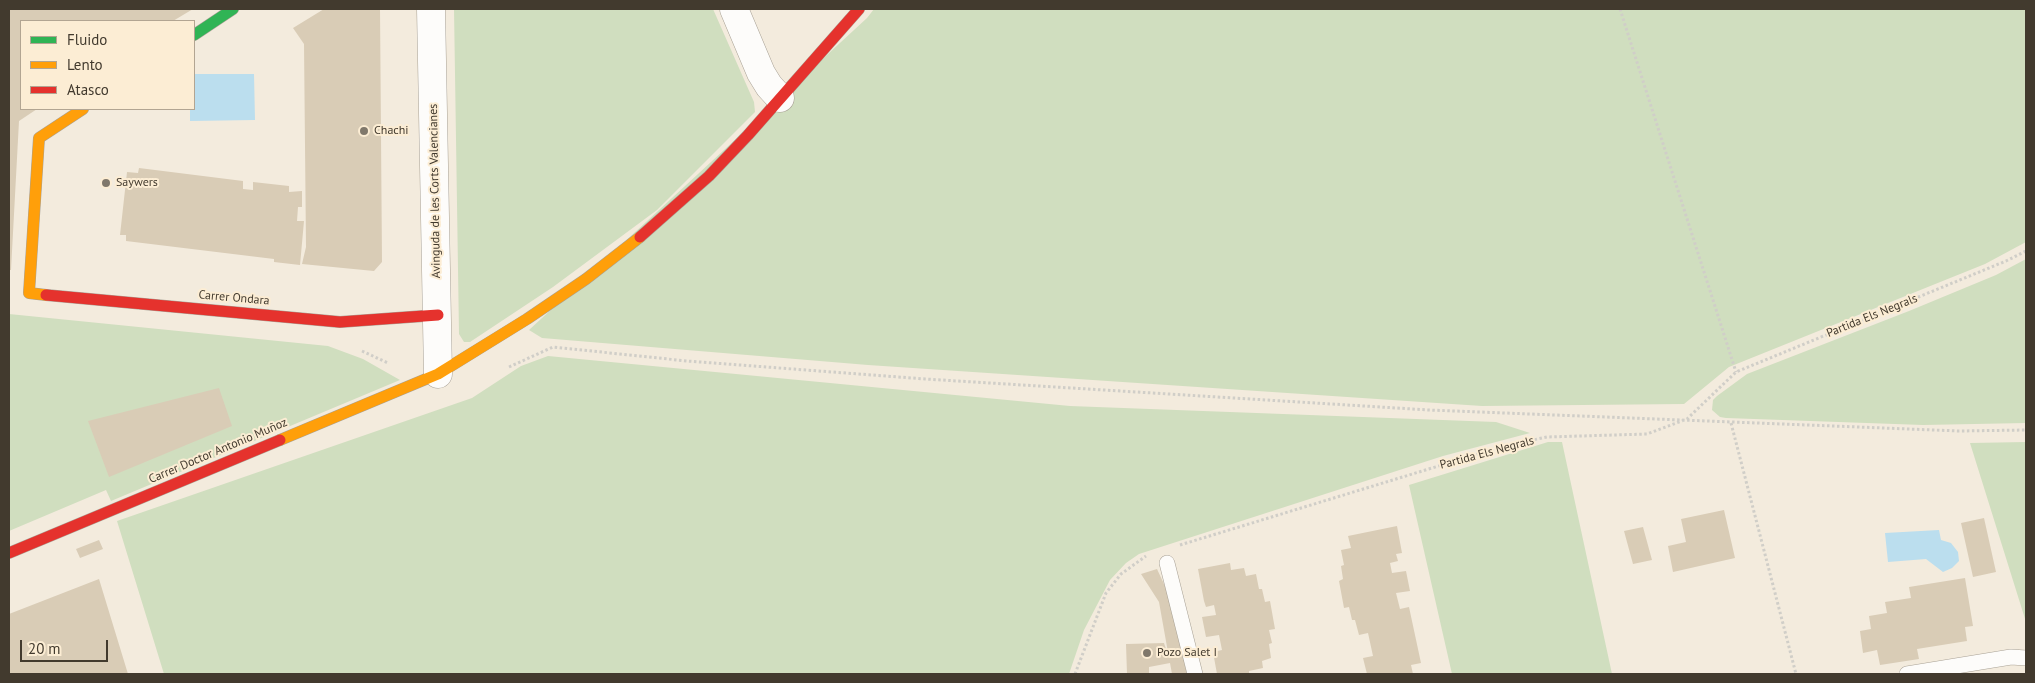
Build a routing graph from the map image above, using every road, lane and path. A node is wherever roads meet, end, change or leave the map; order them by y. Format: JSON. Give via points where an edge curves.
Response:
{"nodes":[{"id":1,"x":233,"y":9,"type":"edge"},
{"id":2,"x":431,"y":9,"type":"edge"},
{"id":3,"x":734,"y":9,"type":"edge"},
{"id":4,"x":859,"y":9,"type":"edge"},
{"id":5,"x":1620,"y":9,"type":"edge"},
{"id":6,"x":195,"y":34,"type":"edge"},
{"id":7,"x":780,"y":98,"type":"junction"},
{"id":8,"x":81,"y":110,"type":"edge"},
{"id":9,"x":2026,"y":251,"type":"edge"},
{"id":10,"x":438,"y":315,"type":"junction"},
{"id":11,"x":355,"y":348,"type":"dead end"},
{"id":12,"x":508,"y":367,"type":"dead end"},
{"id":13,"x":1736,"y":372,"type":"junction"},
{"id":14,"x":426,"y":378,"type":"junction"},
{"id":15,"x":1686,"y":419,"type":"junction"},
{"id":16,"x":1732,"y":423,"type":"junction"},
{"id":17,"x":2026,"y":430,"type":"edge"},
{"id":18,"x":1177,"y":546,"type":"dead end"},
{"id":19,"x":9,"y":553,"type":"edge"},
{"id":20,"x":1149,"y":554,"type":"dead end"},
{"id":21,"x":1167,"y":562,"type":"dead end"},
{"id":22,"x":2026,"y":658,"type":"edge"},
{"id":23,"x":1075,"y":674,"type":"edge"},
{"id":24,"x":1195,"y":674,"type":"edge"},
{"id":25,"x":1796,"y":674,"type":"edge"},
{"id":26,"x":1907,"y":674,"type":"edge"}],
"edges":[{"from":1,"to":6,"type":"street"},
{"from":2,"to":10,"type":"street","name":"Avinguda de les Corts Valencianes"},
{"from":3,"to":7,"type":"street","via":[[761,72]]},
{"from":4,"to":7,"type":"street","name":"Carrer Doctor Antonio Muñoz"},
{"from":5,"to":13,"type":"path"},
{"from":7,"to":14,"type":"street","name":"Carrer Doctor Antonio Muñoz","via":[[709,176],[654,227],[534,314]]},
{"from":8,"to":10,"type":"street","name":"Carrer Ondara","via":[[39,138],[29,293],[340,322]]},
{"from":9,"to":13,"type":"path","name":"Partida Els Negrals"},
{"from":10,"to":14,"type":"street","name":"Avinguda de les Corts Valencianes"},
{"from":11,"to":14,"type":"path"},
{"from":12,"to":15,"type":"path","via":[[554,347],[687,361],[925,379],[1429,410]]},
{"from":13,"to":15,"type":"path","name":"Partida Els Negrals"},
{"from":14,"to":19,"type":"street","name":"Carrer Doctor Antonio Muñoz"},
{"from":15,"to":16,"type":"path"},
{"from":15,"to":18,"type":"path","name":"Partida Els Negrals","via":[[1647,434],[1546,437],[1504,446]]},
{"from":16,"to":17,"type":"path","via":[[1959,431]]},
{"from":16,"to":25,"type":"path"},
{"from":20,"to":23,"type":"path","via":[[1121,574],[1106,593]]},
{"from":21,"to":24,"type":"lane"},
{"from":22,"to":26,"type":"lane","via":[[2011,657]]}]}
